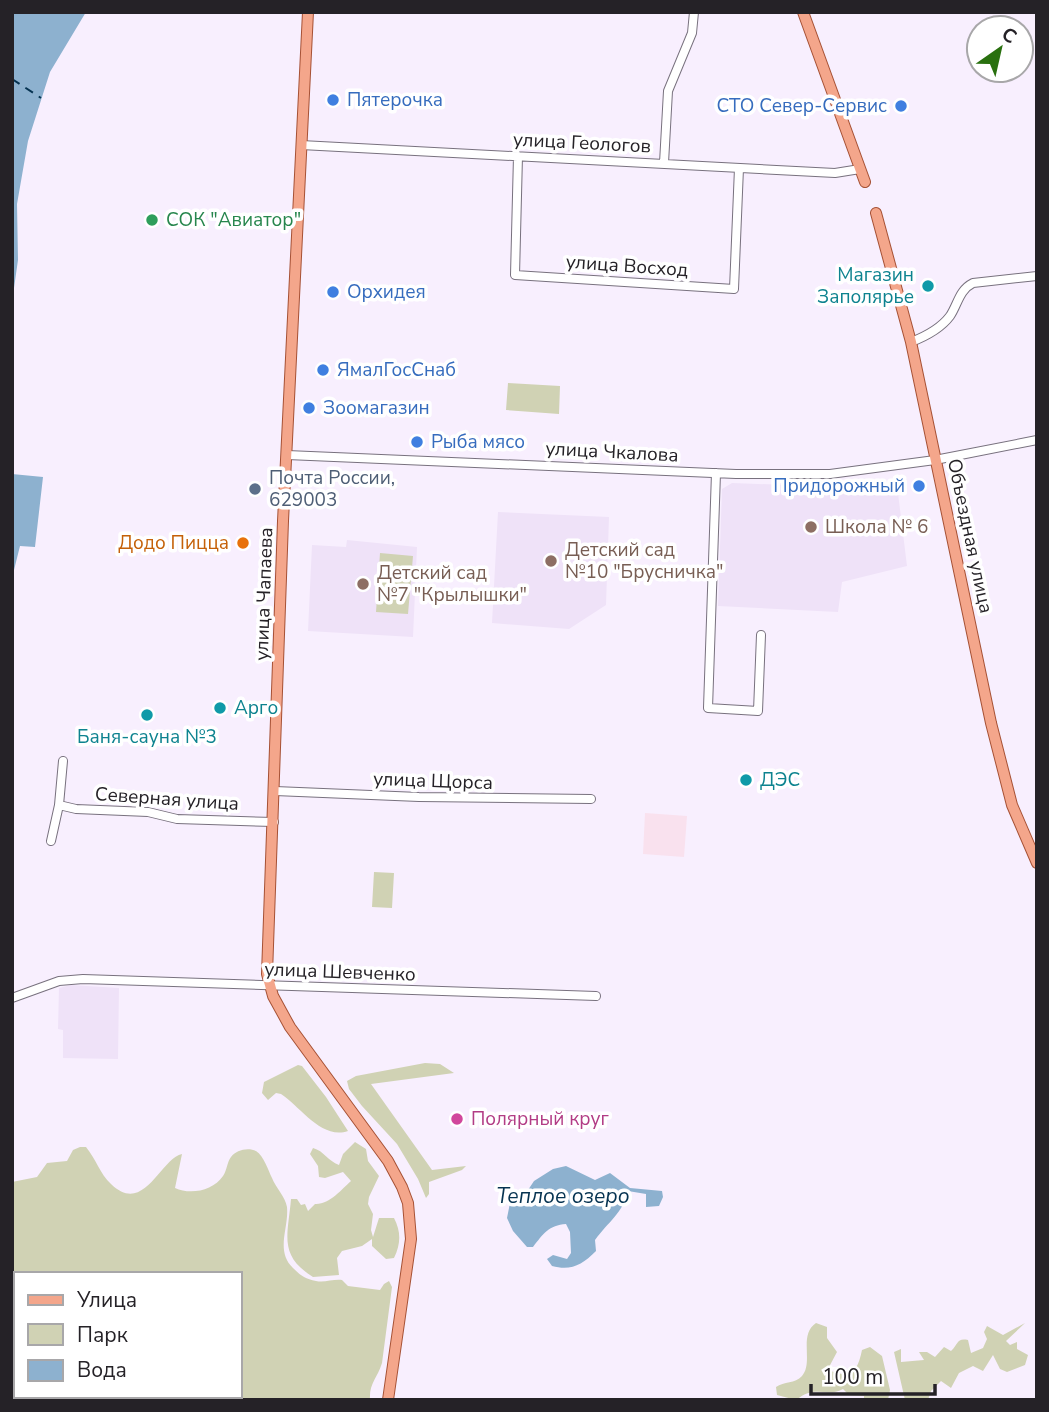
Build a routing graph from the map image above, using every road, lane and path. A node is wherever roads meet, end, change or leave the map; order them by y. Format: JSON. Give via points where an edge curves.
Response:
{"nodes":[{"id":1,"x":308,"y":12,"type":"edge"},
{"id":2,"x":694,"y":12,"type":"edge"},
{"id":3,"x":803,"y":12,"type":"edge"},
{"id":4,"x":301,"y":145,"type":"junction"},
{"id":5,"x":518,"y":156,"type":"junction"},
{"id":6,"x":664,"y":163,"type":"junction"},
{"id":7,"x":739,"y":167,"type":"junction"},
{"id":8,"x":860,"y":169,"type":"junction"},
{"id":9,"x":865,"y":182,"type":"dead end"},
{"id":10,"x":876,"y":213,"type":"dead end"},
{"id":11,"x":1037,"y":276,"type":"edge"},
{"id":12,"x":911,"y":342,"type":"junction"},
{"id":13,"x":1037,"y":440,"type":"edge"},
{"id":14,"x":286,"y":455,"type":"junction"},
{"id":15,"x":935,"y":460,"type":"junction"},
{"id":16,"x":716,"y":473,"type":"junction"},
{"id":17,"x":761,"y":635,"type":"dead end"},
{"id":18,"x":63,"y":761,"type":"dead end"},
{"id":19,"x":275,"y":791,"type":"junction"},
{"id":20,"x":591,"y":799,"type":"dead end"},
{"id":21,"x":59,"y":805,"type":"junction"},
{"id":22,"x":274,"y":822,"type":"junction"},
{"id":23,"x":51,"y":841,"type":"dead end"},
{"id":24,"x":1037,"y":863,"type":"edge"},
{"id":25,"x":270,"y":986,"type":"junction"},
{"id":26,"x":596,"y":996,"type":"dead end"},
{"id":27,"x":12,"y":998,"type":"edge"},
{"id":28,"x":387,"y":1400,"type":"edge"}],
"edges":[{"from":1,"to":4,"type":"main road","name":"улица Чапаева"},
{"from":2,"to":6,"type":"street","via":[[692,33],[668,90]]},
{"from":3,"to":8,"type":"main road"},
{"from":4,"to":5,"type":"street","name":"улица Геологов"},
{"from":4,"to":14,"type":"main road","name":"улица Чапаева"},
{"from":5,"to":6,"type":"street","name":"улица Геологов"},
{"from":5,"to":7,"type":"street","name":"улица Восход","via":[[515,275],[734,289]]},
{"from":6,"to":7,"type":"street","name":"улица Геологов"},
{"from":7,"to":8,"type":"street","name":"улица Геологов","via":[[835,173]]},
{"from":8,"to":9,"type":"main road"},
{"from":10,"to":12,"type":"main road","name":"Объездная улица"},
{"from":11,"to":12,"type":"street","via":[[967,286],[948,318]]},
{"from":12,"to":15,"type":"main road","name":"Объездная улица"},
{"from":13,"to":15,"type":"street","name":"улица Чкалова"},
{"from":14,"to":16,"type":"street","name":"улица Чкалова"},
{"from":14,"to":19,"type":"main road","name":"улица Чапаева"},
{"from":15,"to":16,"type":"street","name":"улица Чкалова","via":[[830,474]]},
{"from":15,"to":24,"type":"main road","name":"Объездная улица","via":[[995,737],[1013,805]]},
{"from":16,"to":17,"type":"street","via":[[708,708],[758,711]]},
{"from":18,"to":21,"type":"street"},
{"from":19,"to":20,"type":"street","name":"улица Щорса"},
{"from":19,"to":22,"type":"main road","name":"улица Чапаева"},
{"from":21,"to":22,"type":"street","name":"Северная улица","via":[[148,812],[177,819]]},
{"from":21,"to":23,"type":"street"},
{"from":22,"to":25,"type":"main road","name":"улица Чапаева","via":[[267,960]]},
{"from":25,"to":26,"type":"street","name":"улица Шевченко"},
{"from":25,"to":27,"type":"street","name":"улица Шевченко","via":[[83,978],[59,981]]},
{"from":25,"to":28,"type":"main road","name":"улица Чапаева","via":[[301,1044],[388,1161],[408,1203],[411,1238]]}]}
